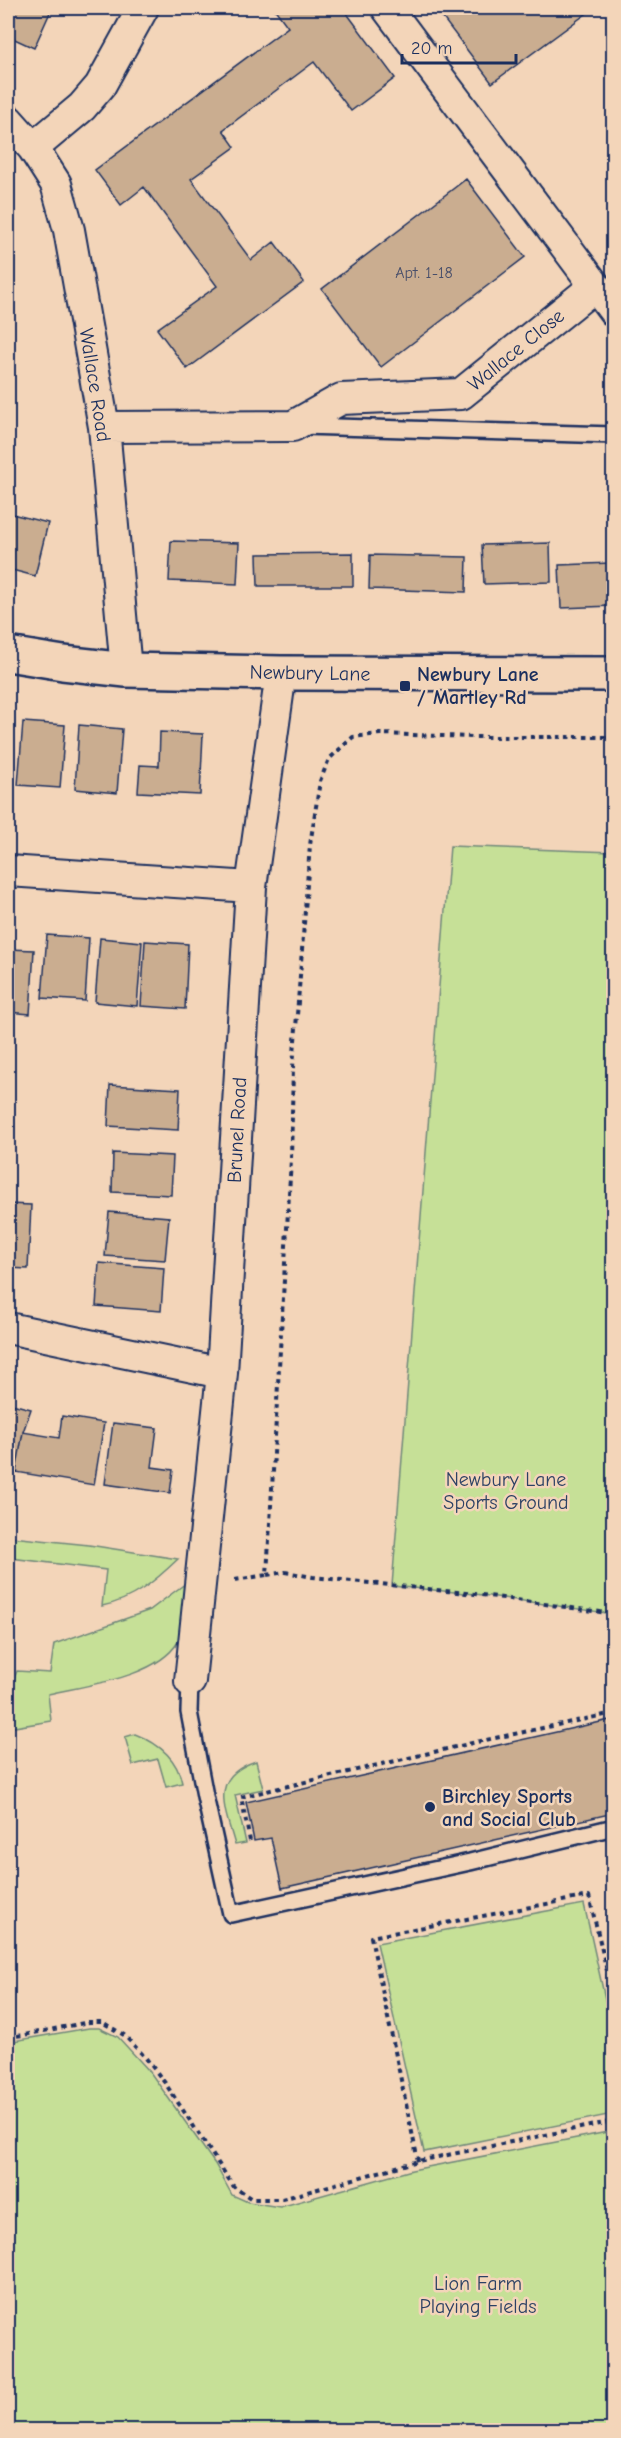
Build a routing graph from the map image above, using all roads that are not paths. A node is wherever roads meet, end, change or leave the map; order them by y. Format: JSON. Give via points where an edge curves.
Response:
{"nodes":[{"id":1,"x":143,"y":8,"type":"edge"},
{"id":2,"x":387,"y":8,"type":"edge"},
{"id":3,"x":8,"y":120,"type":"edge"},
{"id":4,"x":33,"y":148,"type":"junction"},
{"id":5,"x":595,"y":286,"type":"junction"},
{"id":6,"x":614,"y":311,"type":"edge"},
{"id":7,"x":293,"y":426,"type":"junction"},
{"id":8,"x":104,"y":428,"type":"junction"},
{"id":9,"x":614,"y":435,"type":"edge"},
{"id":10,"x":8,"y":654,"type":"edge"},
{"id":11,"x":126,"y":670,"type":"junction"},
{"id":12,"x":281,"y":673,"type":"junction"},
{"id":13,"x":614,"y":674,"type":"edge"},
{"id":14,"x":8,"y":871,"type":"edge"},
{"id":15,"x":251,"y":887,"type":"junction"},
{"id":16,"x":8,"y":1328,"type":"edge"},
{"id":17,"x":222,"y":1373,"type":"junction"},
{"id":18,"x":190,"y":1681,"type":"joint"},
{"id":19,"x":614,"y":1827,"type":"edge"}],
"edges":[{"from":1,"to":4,"type":"street","via":[[100,86],[82,107]]},
{"from":2,"to":5,"type":"street"},
{"from":3,"to":4,"type":"street","name":"Wallace Road"},
{"from":4,"to":8,"type":"street","name":"Wallace Road","via":[[56,184],[69,230]]},
{"from":5,"to":6,"type":"street"},
{"from":5,"to":7,"type":"street","name":"Wallace Close","via":[[460,394],[341,399]]},
{"from":7,"to":8,"type":"street","name":"Wallace Close"},
{"from":7,"to":9,"type":"lane","name":"Wallace Close"},
{"from":8,"to":11,"type":"street","name":"Wallace Road"},
{"from":10,"to":11,"type":"street","name":"Newbury Lane"},
{"from":11,"to":12,"type":"street","name":"Newbury Lane"},
{"from":12,"to":13,"type":"street","name":"Newbury Lane"},
{"from":12,"to":15,"type":"street","name":"Brunel Road"},
{"from":14,"to":15,"type":"street"},
{"from":15,"to":17,"type":"street","name":"Brunel Road"},
{"from":16,"to":17,"type":"street"},
{"from":17,"to":18,"type":"street","name":"Brunel Road"},
{"from":18,"to":19,"type":"lane","via":[[189,1712],[231,1914]]}]}
